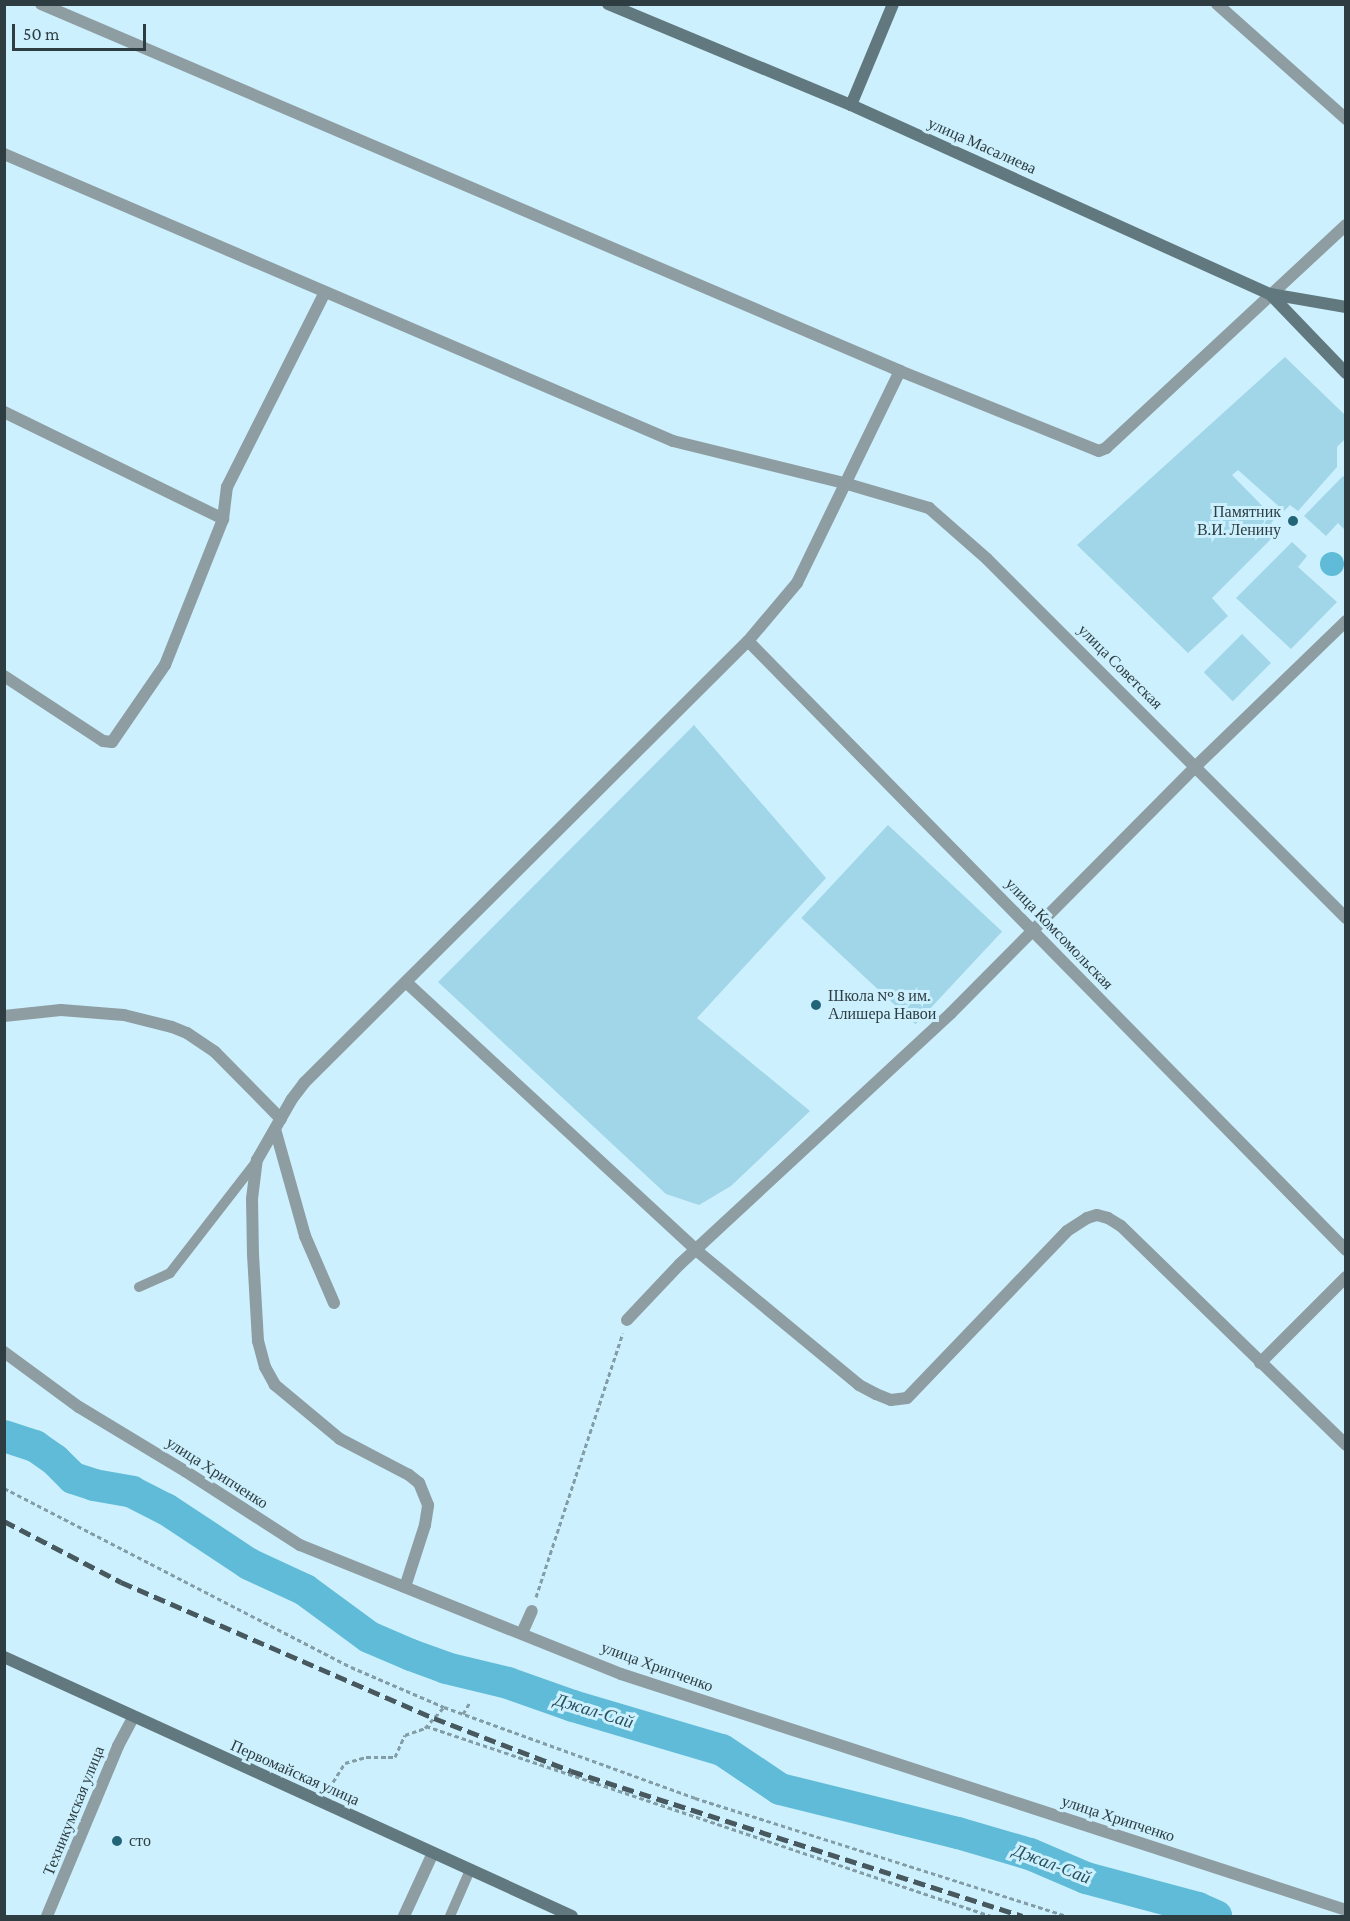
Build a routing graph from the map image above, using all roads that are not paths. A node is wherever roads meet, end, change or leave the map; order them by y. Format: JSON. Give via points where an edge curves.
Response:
{"nodes":[{"id":1,"x":41,"y":4,"type":"edge"},
{"id":2,"x":608,"y":4,"type":"edge"},
{"id":3,"x":893,"y":4,"type":"edge"},
{"id":4,"x":1217,"y":4,"type":"edge"},
{"id":5,"x":851,"y":105,"type":"junction"},
{"id":6,"x":1346,"y":119,"type":"edge"},
{"id":7,"x":4,"y":154,"type":"edge"},
{"id":8,"x":1346,"y":225,"type":"edge"},
{"id":9,"x":325,"y":292,"type":"junction"},
{"id":10,"x":1270,"y":294,"type":"junction"},
{"id":11,"x":1346,"y":307,"type":"edge"},
{"id":12,"x":900,"y":371,"type":"junction"},
{"id":13,"x":1346,"y":373,"type":"edge"},
{"id":14,"x":4,"y":412,"type":"edge"},
{"id":15,"x":844,"y":483,"type":"junction"},
{"id":16,"x":223,"y":519,"type":"junction"},
{"id":17,"x":1346,"y":621,"type":"edge"},
{"id":18,"x":748,"y":641,"type":"junction"},
{"id":19,"x":4,"y":676,"type":"edge"},
{"id":20,"x":1196,"y":766,"type":"junction"},
{"id":21,"x":1346,"y":918,"type":"edge"},
{"id":22,"x":1032,"y":931,"type":"junction"},
{"id":23,"x":407,"y":983,"type":"junction"},
{"id":24,"x":4,"y":1016,"type":"edge"},
{"id":25,"x":278,"y":1124,"type":"junction"},
{"id":26,"x":257,"y":1160,"type":"junction"},
{"id":27,"x":696,"y":1250,"type":"junction"},
{"id":28,"x":1346,"y":1250,"type":"edge"},
{"id":29,"x":1346,"y":1277,"type":"edge"},
{"id":30,"x":139,"y":1287,"type":"dead end"},
{"id":31,"x":334,"y":1303,"type":"dead end"},
{"id":32,"x":627,"y":1320,"type":"road end"},
{"id":33,"x":4,"y":1352,"type":"edge"},
{"id":34,"x":1260,"y":1363,"type":"junction"},
{"id":35,"x":1346,"y":1445,"type":"edge"},
{"id":36,"x":405,"y":1587,"type":"junction"},
{"id":37,"x":531,"y":1611,"type":"road end"},
{"id":38,"x":522,"y":1633,"type":"junction"},
{"id":39,"x":4,"y":1657,"type":"edge"},
{"id":40,"x":134,"y":1718,"type":"junction"},
{"id":41,"x":433,"y":1853,"type":"junction"},
{"id":42,"x":470,"y":1870,"type":"junction"},
{"id":43,"x":1346,"y":1910,"type":"edge"},
{"id":44,"x":47,"y":1917,"type":"edge"},
{"id":45,"x":404,"y":1917,"type":"edge"},
{"id":46,"x":450,"y":1917,"type":"edge"},
{"id":47,"x":572,"y":1917,"type":"edge"}],
"edges":[{"from":1,"to":12,"type":"street"},
{"from":2,"to":5,"type":"main road","name":"улица Масалиева"},
{"from":3,"to":5,"type":"main road"},
{"from":4,"to":6,"type":"street"},
{"from":5,"to":10,"type":"main road","name":"улица Масалиева"},
{"from":7,"to":9,"type":"street","name":"улица Советская"},
{"from":8,"to":10,"type":"street"},
{"from":9,"to":15,"type":"street","name":"улица Советская","via":[[673,441]]},
{"from":9,"to":16,"type":"street","via":[[227,487]]},
{"from":10,"to":11,"type":"main road","name":"улица Масалиева"},
{"from":10,"to":12,"type":"street","via":[[1103,450],[1087,447]]},
{"from":10,"to":13,"type":"main road"},
{"from":12,"to":15,"type":"street"},
{"from":14,"to":16,"type":"street"},
{"from":15,"to":18,"type":"street","via":[[797,583]]},
{"from":15,"to":20,"type":"street","name":"улица Советская","via":[[929,508],[987,559]]},
{"from":16,"to":19,"type":"street","via":[[165,665],[112,742],[103,741]]},
{"from":17,"to":20,"type":"street"},
{"from":18,"to":22,"type":"street","name":"улица Комсомольская"},
{"from":18,"to":23,"type":"street"},
{"from":20,"to":21,"type":"street","name":"улица Советская"},
{"from":20,"to":22,"type":"street"},
{"from":22,"to":27,"type":"street","via":[[951,1013]]},
{"from":22,"to":28,"type":"street","name":"улица Комсомольская"},
{"from":23,"to":25,"type":"street","via":[[304,1083]]},
{"from":23,"to":27,"type":"street"},
{"from":24,"to":25,"type":"street","via":[[61,1010],[124,1015],[172,1027],[215,1052]]},
{"from":25,"to":26,"type":"street"},
{"from":25,"to":31,"type":"street","via":[[305,1236]]},
{"from":26,"to":30,"type":"lane","via":[[170,1273]]},
{"from":26,"to":36,"type":"street","via":[[252,1199],[254,1277],[258,1341],[265,1368],[275,1385],[340,1439],[419,1483],[428,1505]]},
{"from":27,"to":32,"type":"street"},
{"from":27,"to":34,"type":"street","via":[[859,1385],[891,1400],[900,1400],[907,1398],[1067,1232],[1097,1215],[1121,1226]]},
{"from":29,"to":34,"type":"street"},
{"from":33,"to":36,"type":"street","name":"улица Хрипченко","via":[[79,1407],[300,1545]]},
{"from":34,"to":35,"type":"street"},
{"from":36,"to":38,"type":"street","name":"улица Хрипченко"},
{"from":37,"to":38,"type":"street"},
{"from":38,"to":43,"type":"street","name":"улица Хрипченко","via":[[621,1674]]},
{"from":39,"to":40,"type":"main road","name":"Первомайская улица"},
{"from":40,"to":41,"type":"main road","name":"Первомайская улица"},
{"from":40,"to":44,"type":"street","name":"Техникумская улица","via":[[118,1746]]},
{"from":41,"to":42,"type":"main road","name":"Первомайская улица"},
{"from":41,"to":45,"type":"street"},
{"from":42,"to":46,"type":"lane"},
{"from":42,"to":47,"type":"main road","name":"Первомайская улица"}]}
